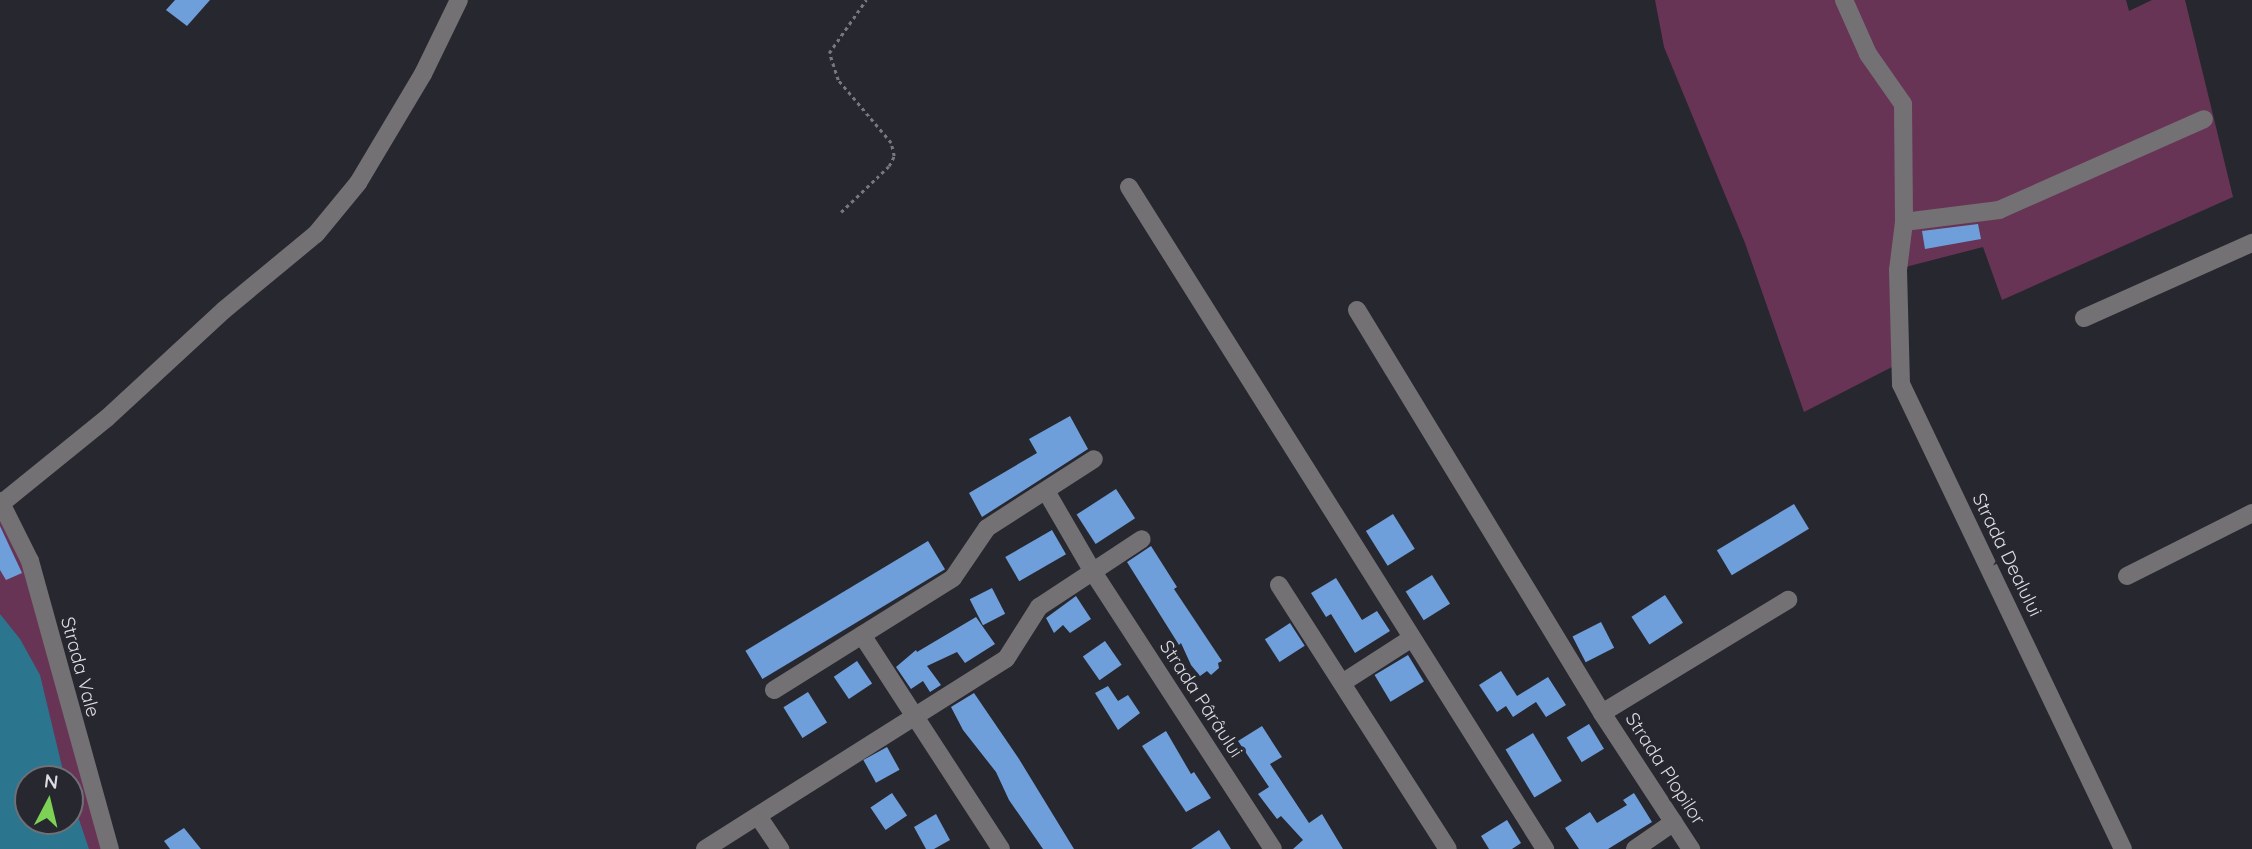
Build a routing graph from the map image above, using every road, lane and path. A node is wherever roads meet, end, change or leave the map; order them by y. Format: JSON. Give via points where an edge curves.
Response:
{"nodes":[{"id":1,"x":458,"y":0,"type":"edge"},
{"id":2,"x":866,"y":0,"type":"edge"},
{"id":3,"x":1844,"y":0,"type":"edge"},
{"id":4,"x":2204,"y":119,"type":"dead end"},
{"id":5,"x":1129,"y":187,"type":"dead end"},
{"id":6,"x":841,"y":212,"type":"dead end"},
{"id":7,"x":1904,"y":222,"type":"junction"},
{"id":8,"x":2252,"y":243,"type":"edge"},
{"id":9,"x":1357,"y":310,"type":"dead end"},
{"id":10,"x":2084,"y":318,"type":"dead end"},
{"id":11,"x":1094,"y":459,"type":"dead end"},
{"id":12,"x":1045,"y":491,"type":"junction"},
{"id":13,"x":1,"y":502,"type":"edge"},
{"id":14,"x":2252,"y":513,"type":"edge"},
{"id":15,"x":1142,"y":539,"type":"dead end"},
{"id":16,"x":1093,"y":572,"type":"junction"},
{"id":17,"x":2127,"y":576,"type":"dead end"},
{"id":18,"x":1279,"y":585,"type":"dead end"},
{"id":19,"x":1788,"y":600,"type":"dead end"},
{"id":20,"x":862,"y":635,"type":"junction"},
{"id":21,"x":1412,"y":638,"type":"junction"},
{"id":22,"x":1342,"y":683,"type":"junction"},
{"id":23,"x":774,"y":690,"type":"dead end"},
{"id":24,"x":1602,"y":713,"type":"junction"},
{"id":25,"x":914,"y":718,"type":"junction"},
{"id":26,"x":758,"y":816,"type":"junction"},
{"id":27,"x":1674,"y":822,"type":"junction"},
{"id":28,"x":110,"y":849,"type":"edge"},
{"id":29,"x":705,"y":849,"type":"edge"},
{"id":30,"x":780,"y":849,"type":"edge"},
{"id":31,"x":1001,"y":849,"type":"edge"},
{"id":32,"x":1273,"y":849,"type":"edge"},
{"id":33,"x":1448,"y":849,"type":"edge"},
{"id":34,"x":1545,"y":849,"type":"edge"},
{"id":35,"x":1634,"y":849,"type":"edge"},
{"id":36,"x":1692,"y":849,"type":"edge"},
{"id":37,"x":2123,"y":849,"type":"edge"}],
"edges":[{"from":1,"to":13,"type":"street","via":[[423,74],[358,183],[316,234],[224,310],[107,418]]},
{"from":2,"to":6,"type":"path","via":[[829,53],[838,80],[891,143],[894,156]]},
{"from":3,"to":7,"type":"street","name":"Strada Dealului","via":[[1868,54],[1903,104]]},
{"from":4,"to":7,"type":"street","via":[[1998,210]]},
{"from":5,"to":21,"type":"street"},
{"from":7,"to":37,"type":"street","name":"Strada Dealului","via":[[1898,270],[1900,384]]},
{"from":8,"to":10,"type":"street"},
{"from":9,"to":24,"type":"street","name":"Strada Plopilor"},
{"from":11,"to":12,"type":"street"},
{"from":12,"to":16,"type":"street","name":"Strada Pârâului"},
{"from":12,"to":20,"type":"street","via":[[988,528],[953,578]]},
{"from":13,"to":28,"type":"street","name":"Strada Vale","via":[[30,561]]},
{"from":14,"to":17,"type":"street"},
{"from":15,"to":16,"type":"street"},
{"from":16,"to":25,"type":"street","via":[[1040,607],[1006,659]]},
{"from":16,"to":32,"type":"street","name":"Strada Pârâului"},
{"from":18,"to":22,"type":"street"},
{"from":19,"to":24,"type":"street"},
{"from":20,"to":23,"type":"street"},
{"from":20,"to":25,"type":"street"},
{"from":21,"to":22,"type":"street"},
{"from":21,"to":34,"type":"street"},
{"from":22,"to":33,"type":"street"},
{"from":24,"to":27,"type":"street","name":"Strada Plopilor"},
{"from":25,"to":26,"type":"street"},
{"from":25,"to":31,"type":"street"},
{"from":26,"to":29,"type":"street"},
{"from":26,"to":30,"type":"street"},
{"from":27,"to":35,"type":"street"},
{"from":27,"to":36,"type":"street","name":"Strada Plopilor"}]}
